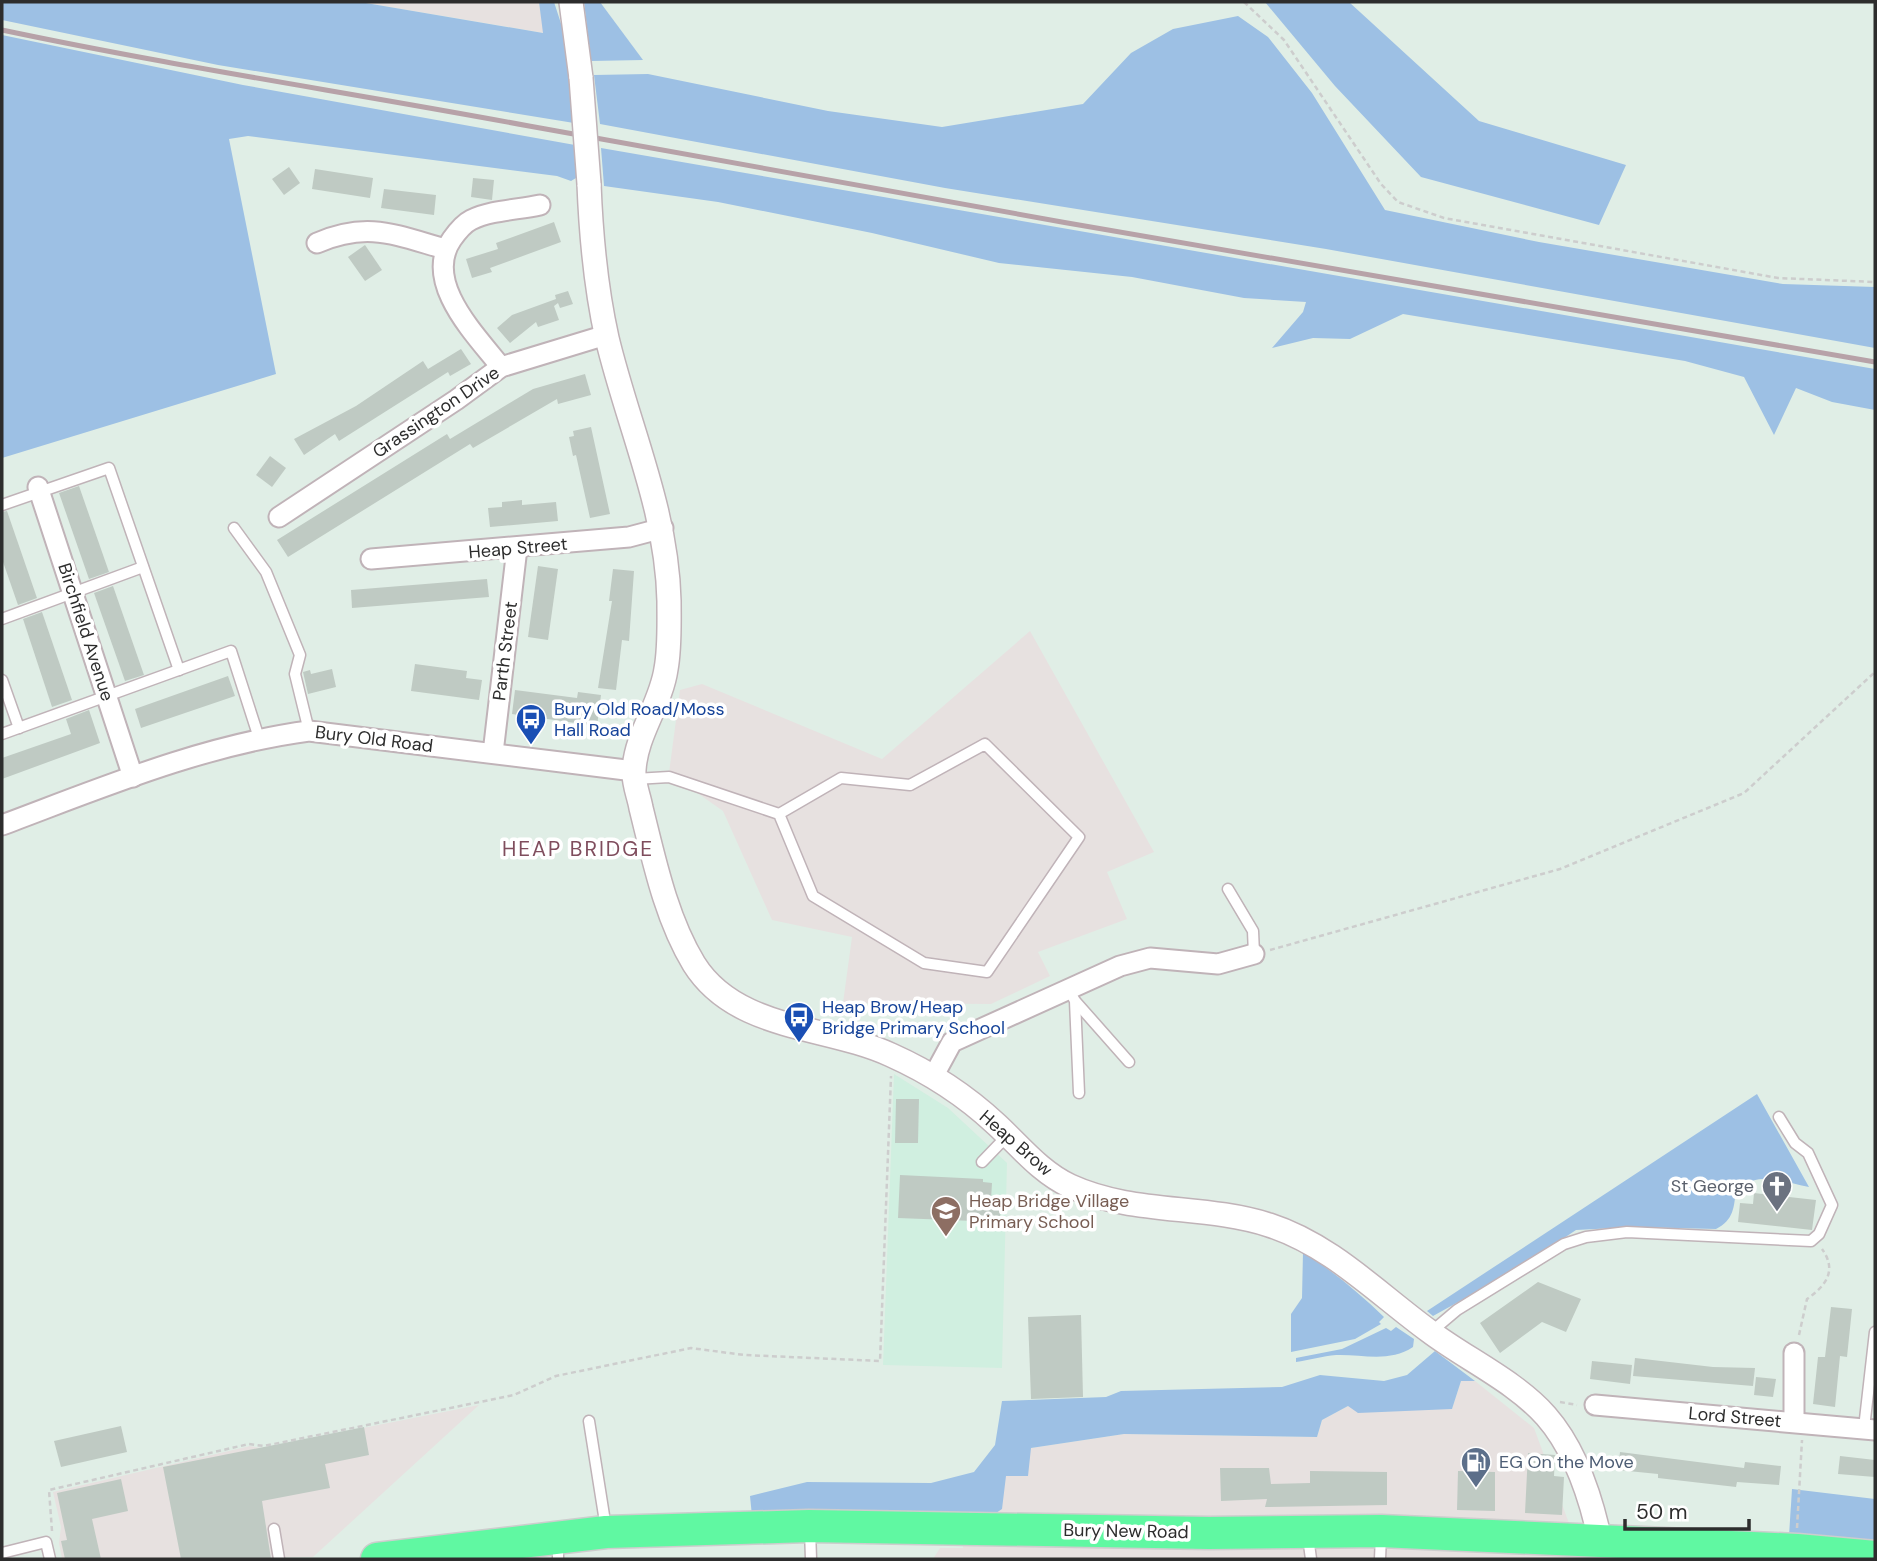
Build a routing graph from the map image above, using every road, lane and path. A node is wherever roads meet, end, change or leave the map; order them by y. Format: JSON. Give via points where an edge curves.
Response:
{"nodes":[{"id":1,"x":571,"y":2,"type":"edge"},
{"id":2,"x":1244,"y":2,"type":"edge"},
{"id":3,"x":540,"y":205,"type":"dead end"},
{"id":4,"x":317,"y":243,"type":"dead end"},
{"id":5,"x":445,"y":249,"type":"junction"},
{"id":6,"x":1875,"y":282,"type":"edge"},
{"id":7,"x":607,"y":335,"type":"junction"},
{"id":8,"x":501,"y":367,"type":"junction"},
{"id":9,"x":39,"y":489,"type":"junction"},
{"id":10,"x":2,"y":505,"type":"edge"},
{"id":11,"x":279,"y":517,"type":"dead end"},
{"id":12,"x":234,"y":528,"type":"dead end"},
{"id":13,"x":663,"y":528,"type":"junction"},
{"id":14,"x":517,"y":548,"type":"junction"},
{"id":15,"x":371,"y":559,"type":"dead end"},
{"id":16,"x":143,"y":567,"type":"junction"},
{"id":17,"x":73,"y":593,"type":"junction"},
{"id":18,"x":2,"y":619,"type":"edge"},
{"id":19,"x":179,"y":670,"type":"junction"},
{"id":20,"x":1875,"y":672,"type":"edge"},
{"id":21,"x":2,"y":680,"type":"edge"},
{"id":22,"x":107,"y":696,"type":"junction"},
{"id":23,"x":19,"y":728,"type":"junction"},
{"id":24,"x":309,"y":731,"type":"junction"},
{"id":25,"x":2,"y":734,"type":"edge"},
{"id":26,"x":259,"y":738,"type":"junction"},
{"id":27,"x":493,"y":753,"type":"junction"},
{"id":28,"x":634,"y":775,"type":"junction"},
{"id":29,"x":133,"y":777,"type":"junction"},
{"id":30,"x":779,"y":814,"type":"junction"},
{"id":31,"x":2,"y":825,"type":"edge"},
{"id":32,"x":1228,"y":889,"type":"dead end"},
{"id":33,"x":1254,"y":954,"type":"junction"},
{"id":34,"x":1072,"y":995,"type":"junction"},
{"id":35,"x":892,"y":1055,"type":"junction"},
{"id":36,"x":1129,"y":1062,"type":"dead end"},
{"id":37,"x":933,"y":1077,"type":"junction"},
{"id":38,"x":1079,"y":1093,"type":"dead end"},
{"id":39,"x":1779,"y":1117,"type":"dead end"},
{"id":40,"x":1007,"y":1136,"type":"junction"},
{"id":41,"x":982,"y":1162,"type":"dead end"},
{"id":42,"x":1811,"y":1241,"type":"junction"},
{"id":43,"x":1800,"y":1331,"type":"dead end"},
{"id":44,"x":1430,"y":1332,"type":"junction"},
{"id":45,"x":1875,"y":1332,"type":"edge"},
{"id":46,"x":1794,"y":1353,"type":"dead end"},
{"id":47,"x":1595,"y":1405,"type":"dead end"},
{"id":48,"x":589,"y":1421,"type":"dead end"},
{"id":49,"x":1799,"y":1422,"type":"junction"},
{"id":50,"x":1870,"y":1429,"type":"edge"},
{"id":51,"x":810,"y":1526,"type":"junction"},
{"id":52,"x":274,"y":1529,"type":"dead end"},
{"id":53,"x":606,"y":1532,"type":"junction"},
{"id":54,"x":1600,"y":1540,"type":"junction"},
{"id":55,"x":46,"y":1542,"type":"junction"},
{"id":56,"x":1309,"y":1544,"type":"edge"},
{"id":57,"x":1380,"y":1545,"type":"edge"},
{"id":58,"x":558,"y":1548,"type":"edge"},
{"id":59,"x":1797,"y":1550,"type":"junction"},
{"id":60,"x":2,"y":1553,"type":"edge"},
{"id":61,"x":1875,"y":1557,"type":"edge"},
{"id":62,"x":383,"y":1558,"type":"edge"},
{"id":63,"x":50,"y":1559,"type":"edge"},
{"id":64,"x":279,"y":1559,"type":"edge"},
{"id":65,"x":811,"y":1559,"type":"edge"}],
"edges":[{"from":1,"to":7,"type":"street","bridge":true,"via":[[590,223]]},
{"from":2,"to":6,"type":"path","via":[[1283,40],[1398,202],[1444,218],[1778,278]]},
{"from":3,"to":5,"type":"street","via":[[468,221]]},
{"from":4,"to":5,"type":"street","via":[[365,230]]},
{"from":5,"to":8,"type":"street","via":[[444,273],[455,304]]},
{"from":7,"to":8,"type":"street","name":"Grassington Drive"},
{"from":7,"to":13,"type":"street"},
{"from":8,"to":11,"type":"street","name":"Grassington Drive"},
{"from":9,"to":10,"type":"lane"},
{"from":9,"to":16,"type":"lane","via":[[109,468]]},
{"from":9,"to":17,"type":"street","name":"Birchfield Avenue"},
{"from":12,"to":24,"type":"lane","via":[[266,572],[300,655],[295,674]]},
{"from":13,"to":14,"type":"street","name":"Heap Street","via":[[629,537]]},
{"from":13,"to":28,"type":"street","via":[[669,599],[666,671],[639,746]]},
{"from":14,"to":15,"type":"street","name":"Heap Street"},
{"from":14,"to":27,"type":"street","name":"Parth Street"},
{"from":16,"to":17,"type":"lane"},
{"from":16,"to":19,"type":"lane"},
{"from":17,"to":18,"type":"lane"},
{"from":17,"to":22,"type":"street","name":"Birchfield Avenue"},
{"from":19,"to":22,"type":"lane"},
{"from":19,"to":26,"type":"lane","via":[[232,651]]},
{"from":20,"to":33,"type":"path","via":[[1744,793],[1560,869]]},
{"from":21,"to":23,"type":"lane"},
{"from":22,"to":23,"type":"lane"},
{"from":22,"to":29,"type":"street","name":"Birchfield Avenue"},
{"from":23,"to":25,"type":"lane"},
{"from":24,"to":26,"type":"street","name":"Bury Old Road"},
{"from":24,"to":27,"type":"street","name":"Bury Old Road"},
{"from":26,"to":29,"type":"street","name":"Bury Old Road"},
{"from":27,"to":28,"type":"street","name":"Bury Old Road"},
{"from":28,"to":30,"type":"lane","via":[[669,777]]},
{"from":28,"to":35,"type":"street","name":"Heap Brow","via":[[653,859],[676,926],[706,979],[720,993],[761,1017]]},
{"from":29,"to":31,"type":"street","name":"Bury Old Road"},
{"from":30,"to":30,"type":"lane","via":[[813,896],[924,963],[987,972],[1079,837],[985,744],[910,785],[841,778]]},
{"from":32,"to":33,"type":"lane","via":[[1253,931]]},
{"from":33,"to":34,"type":"street","via":[[1203,965],[1150,958],[1120,966]]},
{"from":34,"to":36,"type":"lane"},
{"from":34,"to":37,"type":"street","via":[[952,1042]]},
{"from":34,"to":38,"type":"lane"},
{"from":35,"to":37,"type":"street","name":"Heap Brow"},
{"from":35,"to":55,"type":"path","via":[[880,1361],[691,1348],[596,1367],[556,1376],[514,1395],[264,1446],[249,1444],[49,1490],[53,1529]]},
{"from":37,"to":40,"type":"street","name":"Heap Brow"},
{"from":39,"to":42,"type":"lane","via":[[1794,1143],[1808,1153],[1832,1205]]},
{"from":40,"to":41,"type":"lane"},
{"from":40,"to":44,"type":"street","name":"Heap Brow","via":[[1064,1184],[1089,1194],[1116,1203],[1235,1216],[1312,1243]]},
{"from":42,"to":43,"type":"path","via":[[1822,1249],[1831,1270],[1819,1291],[1807,1299]]},
{"from":42,"to":44,"type":"lane","via":[[1628,1231],[1586,1237],[1564,1244],[1457,1310]]},
{"from":44,"to":54,"type":"street","name":"Heap Brow","via":[[1544,1413],[1571,1454]]},
{"from":45,"to":50,"type":"lane"},
{"from":46,"to":49,"type":"street"},
{"from":47,"to":49,"type":"street","name":"Lord Street"},
{"from":48,"to":53,"type":"lane"},
{"from":49,"to":50,"type":"street","name":"Lord Street"},
{"from":49,"to":59,"type":"path"},
{"from":51,"to":53,"type":"highway","name":"Bury New Road"},
{"from":51,"to":56,"type":"highway","name":"Bury New Road","via":[[1209,1533]]},
{"from":51,"to":65,"type":"lane"},
{"from":52,"to":64,"type":"lane"},
{"from":53,"to":58,"type":"highway","name":"Bury New Road"},
{"from":54,"to":57,"type":"highway","name":"Bury New Road"},
{"from":54,"to":59,"type":"highway","name":"Bury New Road"},
{"from":55,"to":60,"type":"lane"},
{"from":55,"to":63,"type":"lane"},
{"from":56,"to":57,"type":"highway","name":"Bury New Road"},
{"from":58,"to":62,"type":"highway","name":"Bury New Road"},
{"from":59,"to":61,"type":"highway","name":"Bury New Road"}]}
